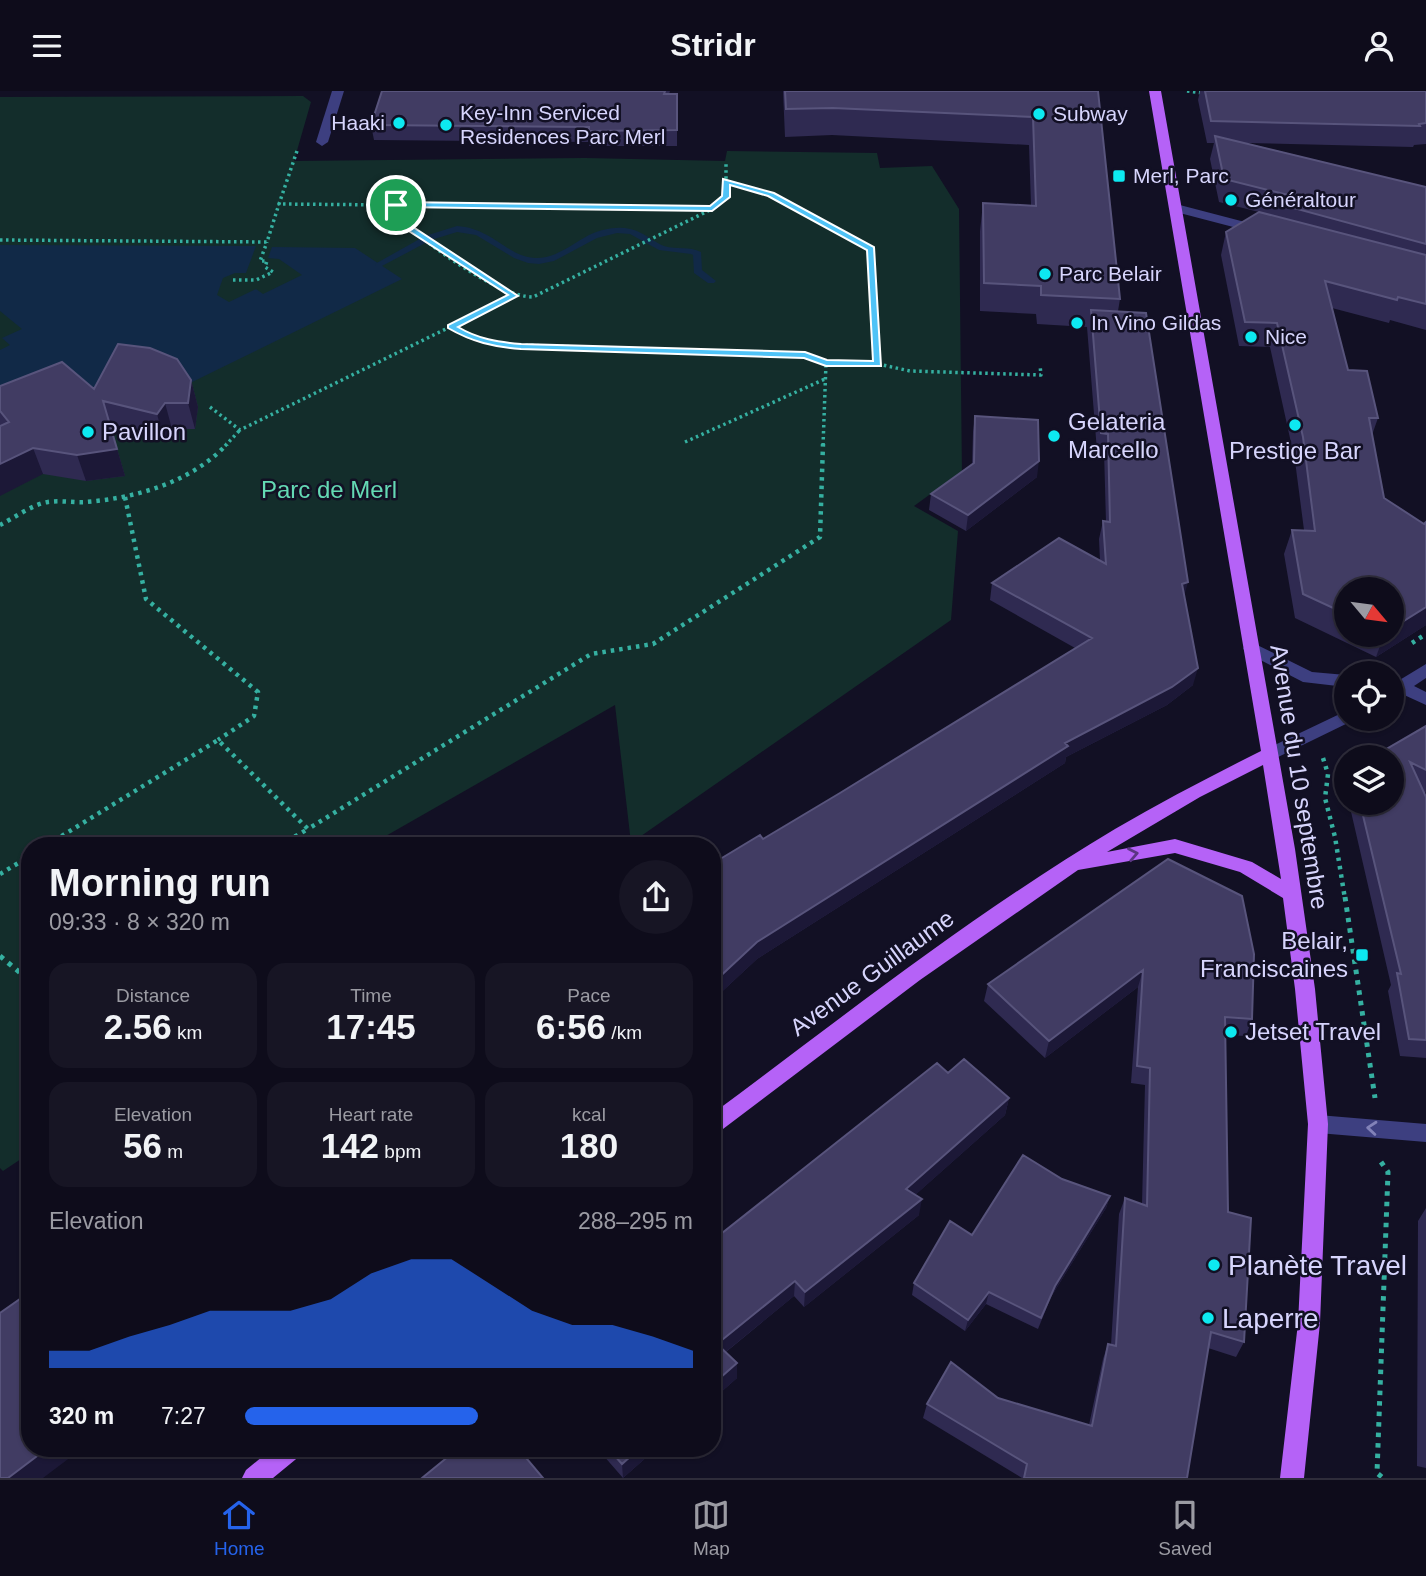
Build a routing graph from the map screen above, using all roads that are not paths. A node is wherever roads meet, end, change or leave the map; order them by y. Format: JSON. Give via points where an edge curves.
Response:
{"nodes":[{"id":1,"x":338,"y":91,"type":"edge"},
{"id":2,"x":1155,"y":91,"type":"edge"},
{"id":3,"x":322,"y":142,"type":"road end"},
{"id":4,"x":1176,"y":208,"type":"junction"},
{"id":5,"x":1272,"y":233,"type":"edge"},
{"id":6,"x":1251,"y":648,"type":"junction"},
{"id":7,"x":1426,"y":670,"type":"edge"},
{"id":8,"x":1334,"y":680,"type":"edge"},
{"id":9,"x":1404,"y":683,"type":"edge"},
{"id":10,"x":1404,"y":691,"type":"edge"},
{"id":11,"x":1426,"y":699,"type":"edge"},
{"id":12,"x":1334,"y":723,"type":"edge"},
{"id":13,"x":1268,"y":755,"type":"junction"},
{"id":14,"x":1066,"y":867,"type":"junction"},
{"id":15,"x":1292,"y":894,"type":"junction"},
{"id":16,"x":721,"y":1119,"type":"edge"},
{"id":17,"x":1318,"y":1124,"type":"junction"},
{"id":18,"x":1426,"y":1133,"type":"edge"},
{"id":19,"x":280,"y":1457,"type":"edge"},
{"id":20,"x":1296,"y":1476,"type":"edge"},
{"id":21,"x":254,"y":1478,"type":"edge"}],
"edges":[{"from":1,"to":3,"type":"street"},
{"from":2,"to":4,"type":"main road","name":"Avenue du 10 septembre"},
{"from":4,"to":5,"type":"street"},
{"from":4,"to":6,"type":"main road","name":"Avenue du 10 septembre"},
{"from":6,"to":8,"type":"street","via":[[1309,678]]},
{"from":6,"to":13,"type":"main road","name":"Avenue du 10 septembre"},
{"from":7,"to":9,"type":"street"},
{"from":10,"to":11,"type":"street"},
{"from":12,"to":13,"type":"street"},
{"from":13,"to":14,"type":"main road","name":"Avenue Guillaume","via":[[1205,784]]},
{"from":13,"to":15,"type":"main road","name":"Avenue du 10 septembre"},
{"from":14,"to":15,"type":"main road","name":"Avenue Guillaume","one_way":true,"via":[[1175,846],[1247,867]]},
{"from":14,"to":16,"type":"main road","name":"Avenue Guillaume"},
{"from":15,"to":17,"type":"main road","name":"Avenue du 10 septembre"},
{"from":18,"to":17,"type":"street","one_way":true},
{"from":17,"to":20,"type":"main road","name":"Avenue du 10 septembre"},
{"from":19,"to":21,"type":"main road"}]}
